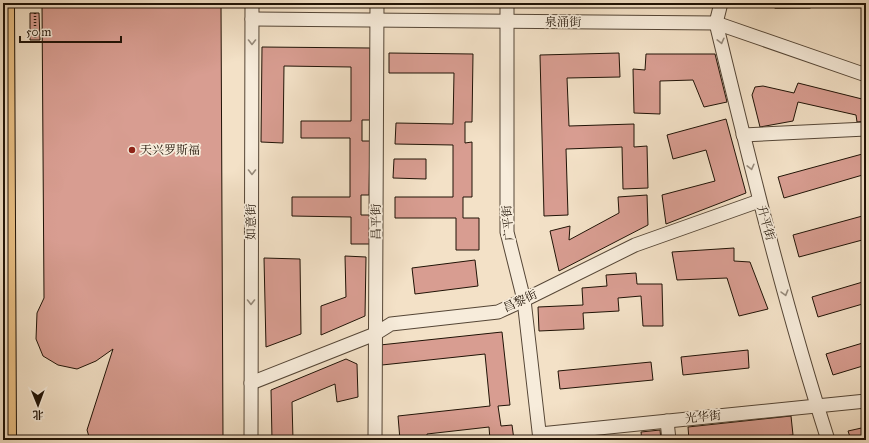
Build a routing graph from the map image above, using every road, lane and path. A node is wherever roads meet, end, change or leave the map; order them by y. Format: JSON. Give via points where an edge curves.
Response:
{"nodes":[{"id":1,"x":6,"y":3,"type":"edge"},
{"id":2,"x":252,"y":3,"type":"edge"},
{"id":3,"x":377,"y":3,"type":"edge"},
{"id":4,"x":507,"y":3,"type":"edge"},
{"id":5,"x":720,"y":3,"type":"edge"},
{"id":6,"x":35,"y":13,"type":"dead end"},
{"id":7,"x":252,"y":19,"type":"junction"},
{"id":8,"x":377,"y":20,"type":"junction"},
{"id":9,"x":507,"y":21,"type":"junction"},
{"id":10,"x":716,"y":23,"type":"junction"},
{"id":11,"x":35,"y":40,"type":"dead end"},
{"id":12,"x":866,"y":74,"type":"edge"},
{"id":13,"x":866,"y":129,"type":"edge"},
{"id":14,"x":743,"y":135,"type":"junction"},
{"id":15,"x":759,"y":201,"type":"junction"},
{"id":16,"x":6,"y":249,"type":"edge"},
{"id":17,"x":524,"y":300,"type":"junction"},
{"id":18,"x":376,"y":334,"type":"junction"},
{"id":19,"x":251,"y":383,"type":"junction"},
{"id":20,"x":866,"y":401,"type":"edge"},
{"id":21,"x":817,"y":406,"type":"junction"},
{"id":22,"x":667,"y":421,"type":"junction"},
{"id":23,"x":540,"y":437,"type":"edge"},
{"id":24,"x":8,"y":440,"type":"edge"},
{"id":25,"x":251,"y":440,"type":"edge"},
{"id":26,"x":375,"y":440,"type":"edge"},
{"id":27,"x":669,"y":440,"type":"edge"},
{"id":28,"x":828,"y":440,"type":"edge"}],
"edges":[{"from":1,"to":16,"type":"main road"},
{"from":2,"to":7,"type":"street","name":"如意街"},
{"from":3,"to":8,"type":"street","name":"昌平街"},
{"from":4,"to":9,"type":"street","name":"广平街"},
{"from":5,"to":10,"type":"street","name":"升平街"},
{"from":6,"to":11,"type":"path"},
{"from":7,"to":8,"type":"street","name":"泉涌街"},
{"from":7,"to":19,"type":"street","name":"如意街","one_way":true},
{"from":8,"to":9,"type":"street","name":"泉涌街"},
{"from":8,"to":18,"type":"street","name":"昌平街"},
{"from":9,"to":10,"type":"street","name":"泉涌街"},
{"from":9,"to":17,"type":"street","name":"广平街","via":[[506,232]]},
{"from":10,"to":12,"type":"street","name":"泉涌街"},
{"from":10,"to":14,"type":"street","name":"升平街","one_way":true},
{"from":13,"to":14,"type":"street"},
{"from":14,"to":15,"type":"street","name":"升平街","one_way":true},
{"from":15,"to":17,"type":"street","name":"昌黎街","via":[[635,245]]},
{"from":15,"to":21,"type":"street","name":"升平街","one_way":true},
{"from":16,"to":24,"type":"main road"},
{"from":17,"to":18,"type":"street","name":"昌黎街","via":[[498,312],[391,324]]},
{"from":17,"to":23,"type":"street","name":"广平街"},
{"from":18,"to":19,"type":"street","name":"昌黎街"},
{"from":18,"to":26,"type":"street","name":"昌平街"},
{"from":19,"to":25,"type":"street","name":"如意街"},
{"from":20,"to":21,"type":"street","name":"光华街"},
{"from":21,"to":22,"type":"street","name":"光华街"},
{"from":21,"to":28,"type":"street","name":"升平街"},
{"from":22,"to":23,"type":"street","name":"光华街"},
{"from":22,"to":27,"type":"street"}]}
